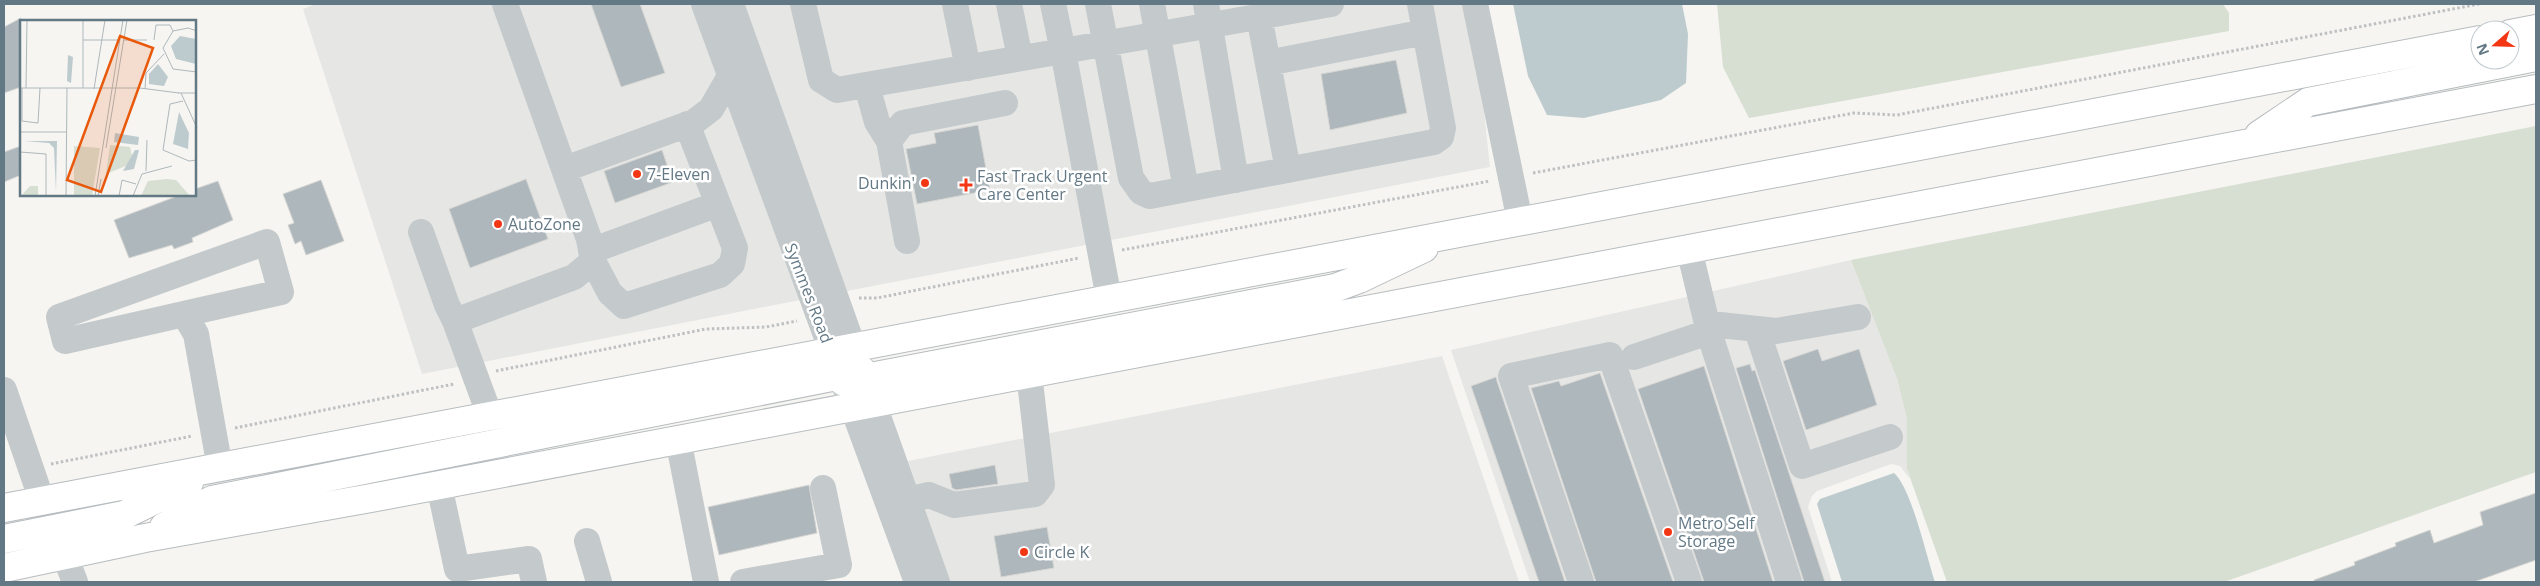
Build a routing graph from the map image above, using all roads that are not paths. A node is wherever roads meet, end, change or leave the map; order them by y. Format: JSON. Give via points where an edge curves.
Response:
{"nodes":[{"id":1,"x":505,"y":4,"type":"edge"},
{"id":2,"x":704,"y":4,"type":"edge"},
{"id":3,"x":731,"y":4,"type":"edge"},
{"id":4,"x":803,"y":4,"type":"edge"},
{"id":5,"x":955,"y":4,"type":"edge"},
{"id":6,"x":1009,"y":4,"type":"edge"},
{"id":7,"x":1053,"y":4,"type":"edge"},
{"id":8,"x":1098,"y":4,"type":"edge"},
{"id":9,"x":1152,"y":4,"type":"edge"},
{"id":10,"x":1331,"y":4,"type":"edge"},
{"id":11,"x":1420,"y":4,"type":"edge"},
{"id":12,"x":1475,"y":4,"type":"edge"},
{"id":13,"x":1305,"y":6,"type":"edge"},
{"id":14,"x":1255,"y":12,"type":"edge"},
{"id":15,"x":1208,"y":14,"type":"edge"},
{"id":16,"x":2536,"y":29,"type":"edge"},
{"id":17,"x":1425,"y":32,"type":"junction"},
{"id":18,"x":2520,"y":32,"type":"edge"},
{"id":19,"x":1157,"y":34,"type":"junction"},
{"id":20,"x":2470,"y":42,"type":"edge"},
{"id":21,"x":1105,"y":44,"type":"junction"},
{"id":22,"x":1062,"y":51,"type":"junction"},
{"id":23,"x":2536,"y":57,"type":"edge"},
{"id":24,"x":1020,"y":58,"type":"junction"},
{"id":25,"x":1268,"y":63,"type":"junction"},
{"id":26,"x":968,"y":68,"type":"junction"},
{"id":27,"x":730,"y":76,"type":"junction"},
{"id":28,"x":868,"y":86,"type":"junction"},
{"id":29,"x":2536,"y":89,"type":"edge"},
{"id":30,"x":1006,"y":103,"type":"dead end"},
{"id":31,"x":687,"y":124,"type":"junction"},
{"id":32,"x":889,"y":141,"type":"junction"},
{"id":33,"x":2249,"y":142,"type":"junction"},
{"id":34,"x":565,"y":169,"type":"junction"},
{"id":35,"x":1288,"y":170,"type":"junction"},
{"id":36,"x":1236,"y":180,"type":"junction"},
{"id":37,"x":1186,"y":189,"type":"junction"},
{"id":38,"x":718,"y":204,"type":"junction"},
{"id":39,"x":1520,"y":221,"type":"junction"},
{"id":40,"x":420,"y":232,"type":"dead end"},
{"id":41,"x":1449,"y":234,"type":"junction"},
{"id":42,"x":907,"y":241,"type":"dead end"},
{"id":43,"x":1689,"y":249,"type":"junction"},
{"id":44,"x":592,"y":256,"type":"junction"},
{"id":45,"x":1109,"y":299,"type":"junction"},
{"id":46,"x":184,"y":314,"type":"junction"},
{"id":47,"x":1858,"y":317,"type":"dead end"},
{"id":48,"x":455,"y":321,"type":"junction"},
{"id":49,"x":1708,"y":330,"type":"junction"},
{"id":50,"x":1757,"y":330,"type":"junction"},
{"id":51,"x":1634,"y":357,"type":"dead end"},
{"id":52,"x":1029,"y":373,"type":"junction"},
{"id":53,"x":853,"y":377,"type":"junction"},
{"id":54,"x":4,"y":390,"type":"edge"},
{"id":55,"x":490,"y":416,"type":"junction"},
{"id":56,"x":1890,"y":437,"type":"dead end"},
{"id":57,"x":678,"y":440,"type":"junction"},
{"id":58,"x":220,"y":468,"type":"junction"},
{"id":59,"x":439,"y":485,"type":"junction"},
{"id":60,"x":824,"y":488,"type":"dead end"},
{"id":61,"x":908,"y":500,"type":"junction"},
{"id":62,"x":42,"y":501,"type":"junction"},
{"id":63,"x":4,"y":508,"type":"edge"},
{"id":64,"x":145,"y":538,"type":"junction"},
{"id":65,"x":4,"y":539,"type":"edge"},
{"id":66,"x":587,"y":541,"type":"dead end"},
{"id":67,"x":65,"y":556,"type":"junction"},
{"id":68,"x":4,"y":568,"type":"edge"},
{"id":69,"x":75,"y":582,"type":"edge"},
{"id":70,"x":534,"y":582,"type":"edge"},
{"id":71,"x":600,"y":582,"type":"edge"},
{"id":72,"x":706,"y":582,"type":"edge"},
{"id":73,"x":743,"y":582,"type":"edge"},
{"id":74,"x":917,"y":582,"type":"edge"},
{"id":75,"x":937,"y":582,"type":"edge"},
{"id":76,"x":1581,"y":582,"type":"edge"},
{"id":77,"x":1689,"y":582,"type":"edge"},
{"id":78,"x":1789,"y":582,"type":"edge"}],
"edges":[{"from":1,"to":34,"type":"street"},
{"from":2,"to":27,"type":"street","name":"Symmes Road"},
{"from":3,"to":53,"type":"street","name":"Symmes Road"},
{"from":4,"to":28,"type":"street","via":[[821,80],[837,90]]},
{"from":5,"to":26,"type":"street"},
{"from":6,"to":24,"type":"street"},
{"from":7,"to":22,"type":"street"},
{"from":8,"to":21,"type":"street"},
{"from":9,"to":19,"type":"street"},
{"from":10,"to":13,"type":"street"},
{"from":11,"to":17,"type":"street"},
{"from":12,"to":39,"type":"street"},
{"from":13,"to":14,"type":"street"},
{"from":14,"to":15,"type":"street"},
{"from":14,"to":25,"type":"street"},
{"from":15,"to":19,"type":"street"},
{"from":15,"to":36,"type":"street"},
{"from":16,"to":18,"type":"main road"},
{"from":17,"to":25,"type":"street"},
{"from":17,"to":35,"type":"street","via":[[1443,128],[1441,137],[1426,145]]},
{"from":19,"to":21,"type":"street"},
{"from":19,"to":37,"type":"street"},
{"from":20,"to":39,"type":"main road"},
{"from":21,"to":22,"type":"street"},
{"from":21,"to":37,"type":"street","via":[[1131,178],[1141,192],[1150,196]]},
{"from":22,"to":24,"type":"street"},
{"from":22,"to":45,"type":"street"},
{"from":23,"to":33,"type":"main road","via":[[2308,102]]},
{"from":24,"to":26,"type":"street"},
{"from":25,"to":35,"type":"street"},
{"from":26,"to":28,"type":"street"},
{"from":27,"to":31,"type":"street","via":[[711,109]]},
{"from":27,"to":53,"type":"street","name":"Symmes Road"},
{"from":28,"to":32,"type":"street","via":[[877,122]]},
{"from":29,"to":33,"type":"main road"},
{"from":30,"to":32,"type":"street","via":[[902,123]]},
{"from":31,"to":34,"type":"street"},
{"from":31,"to":38,"type":"street"},
{"from":32,"to":42,"type":"street"},
{"from":33,"to":43,"type":"main road"},
{"from":34,"to":44,"type":"street","via":[[590,238]]},
{"from":35,"to":36,"type":"street"},
{"from":36,"to":37,"type":"street"},
{"from":38,"to":44,"type":"street"},
{"from":38,"to":44,"type":"street","via":[[734,248],[732,264],[720,276],[624,306],[610,293]]},
{"from":39,"to":41,"type":"main road"},
{"from":40,"to":48,"type":"street","via":[[446,305]]},
{"from":41,"to":45,"type":"main road"},
{"from":41,"to":53,"type":"main road","via":[[1335,288]]},
{"from":43,"to":49,"type":"street"},
{"from":43,"to":52,"type":"main road"},
{"from":44,"to":48,"type":"street","via":[[574,277]]},
{"from":45,"to":53,"type":"main road"},
{"from":46,"to":46,"type":"street","via":[[65,341],[59,317],[266,242],[281,292]]},
{"from":46,"to":58,"type":"street","via":[[196,334]]},
{"from":47,"to":50,"type":"street","via":[[1776,331]]},
{"from":48,"to":55,"type":"street"},
{"from":49,"to":50,"type":"street","via":[[1720,325]]},
{"from":49,"to":51,"type":"street"},
{"from":49,"to":78,"type":"street"},
{"from":50,"to":56,"type":"street","via":[[1802,466]]},
{"from":52,"to":53,"type":"main road"},
{"from":52,"to":61,"type":"street","via":[[1042,485],[1035,494],[954,505],[930,495]]},
{"from":53,"to":55,"type":"main road"},
{"from":53,"to":57,"type":"main road"},
{"from":53,"to":61,"type":"street","name":"Symmes Road"},
{"from":53,"to":64,"type":"main road","via":[[212,500]]},
{"from":53,"to":74,"type":"street","name":"Symmes Road"},
{"from":54,"to":62,"type":"street"},
{"from":55,"to":58,"type":"main road"},
{"from":57,"to":59,"type":"main road"},
{"from":57,"to":72,"type":"street"},
{"from":58,"to":62,"type":"main road"},
{"from":58,"to":65,"type":"main road","via":[[124,515]]},
{"from":59,"to":64,"type":"main road"},
{"from":59,"to":70,"type":"street","via":[[457,569],[530,559]]},
{"from":60,"to":73,"type":"street","via":[[839,565]]},
{"from":61,"to":75,"type":"street","name":"Symmes Road"},
{"from":62,"to":63,"type":"main road"},
{"from":64,"to":67,"type":"main road"},
{"from":66,"to":71,"type":"street"},
{"from":67,"to":68,"type":"main road"},
{"from":67,"to":69,"type":"street"},
{"from":76,"to":77,"type":"street","via":[[1511,376],[1610,354]]}]}
